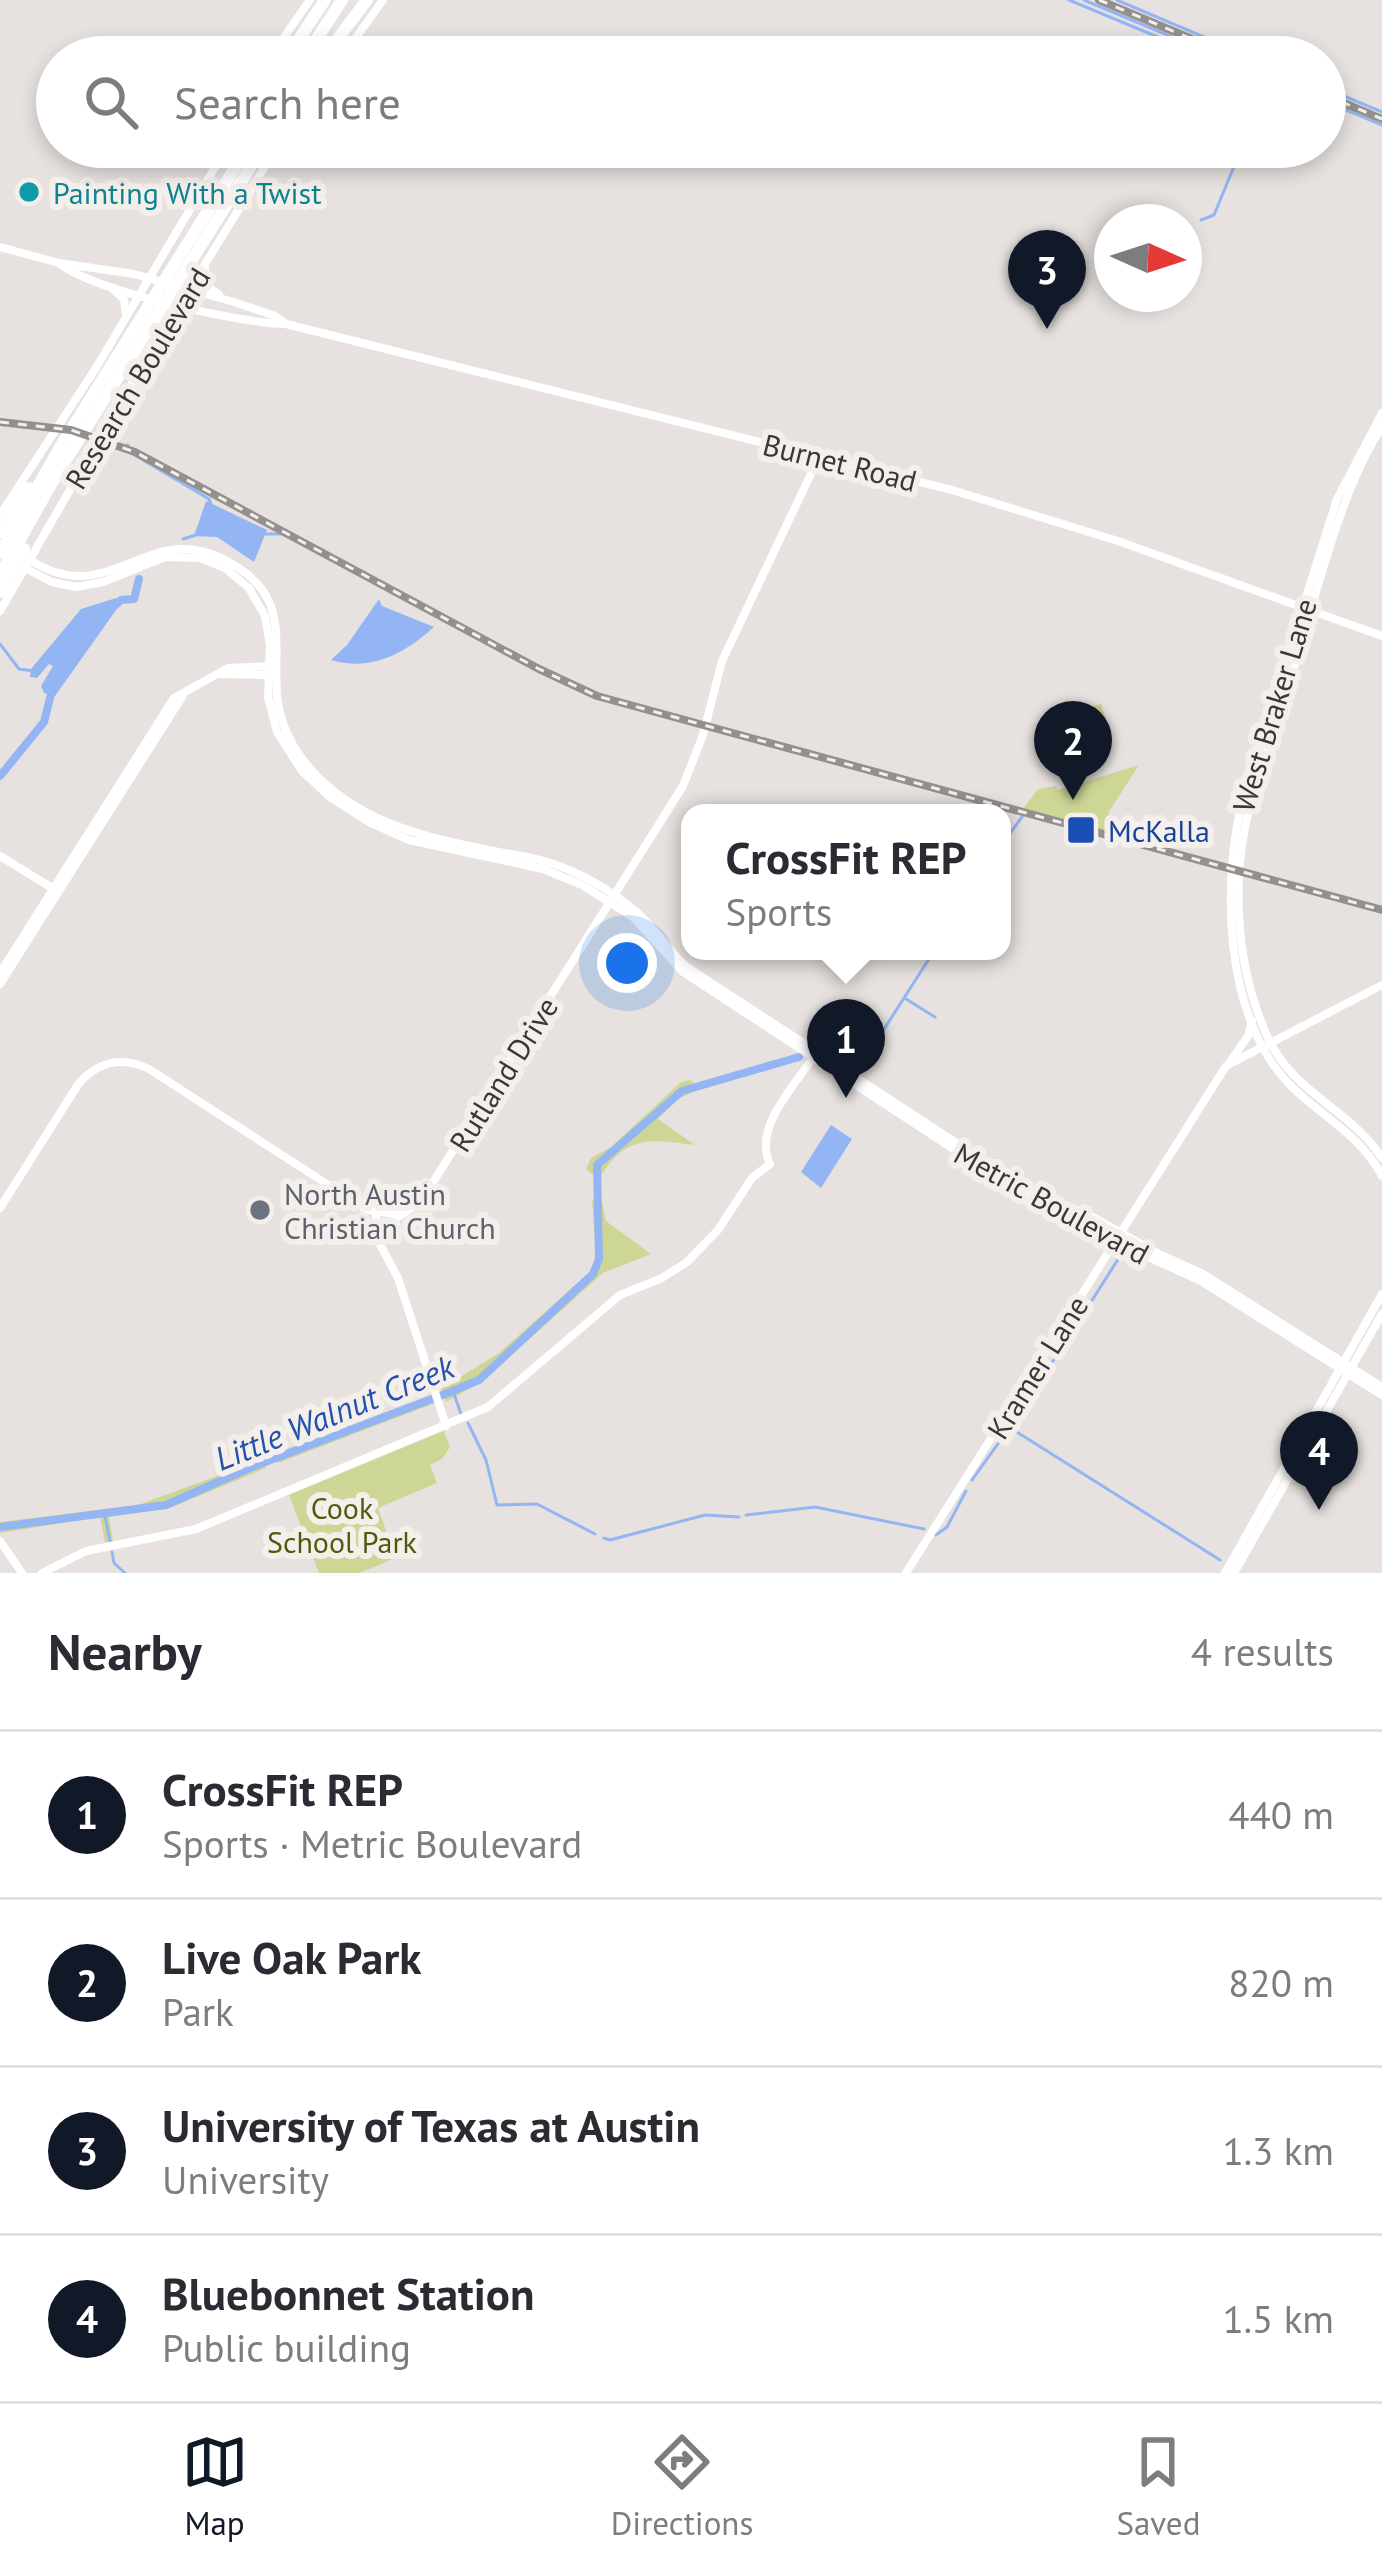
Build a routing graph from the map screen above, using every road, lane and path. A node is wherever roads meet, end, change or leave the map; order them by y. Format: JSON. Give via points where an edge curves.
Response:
{"nodes":[{"id":1,"x":310,"y":0,"type":"edge"},
{"id":2,"x":325,"y":0,"type":"edge"},
{"id":3,"x":342,"y":0,"type":"edge"},
{"id":4,"x":366,"y":0,"type":"edge"},
{"id":5,"x":383,"y":0,"type":"edge"},
{"id":6,"x":309,"y":21,"type":"junction"},
{"id":7,"x":287,"y":36,"type":"edge"},
{"id":8,"x":294,"y":36,"type":"edge"},
{"id":9,"x":300,"y":36,"type":"edge"},
{"id":10,"x":319,"y":36,"type":"edge"},
{"id":11,"x":339,"y":36,"type":"edge"},
{"id":12,"x":348,"y":36,"type":"edge"},
{"id":13,"x":355,"y":36,"type":"edge"},
{"id":14,"x":215,"y":168,"type":"edge"},
{"id":15,"x":234,"y":168,"type":"edge"},
{"id":16,"x":247,"y":168,"type":"edge"},
{"id":17,"x":264,"y":168,"type":"edge"},
{"id":18,"x":208,"y":221,"type":"junction"},
{"id":19,"x":220,"y":241,"type":"junction"},
{"id":20,"x":0,"y":247,"type":"edge"},
{"id":21,"x":168,"y":247,"type":"junction"},
{"id":22,"x":59,"y":263,"type":"junction"},
{"id":23,"x":205,"y":266,"type":"junction"},
{"id":24,"x":148,"y":278,"type":"junction"},
{"id":25,"x":106,"y":284,"type":"junction"},
{"id":26,"x":190,"y":291,"type":"junction"},
{"id":27,"x":139,"y":293,"type":"junction"},
{"id":28,"x":225,"y":300,"type":"junction"},
{"id":29,"x":182,"y":305,"type":"junction"},
{"id":30,"x":199,"y":309,"type":"junction"},
{"id":31,"x":125,"y":317,"type":"junction"},
{"id":32,"x":170,"y":323,"type":"junction"},
{"id":33,"x":286,"y":324,"type":"junction"},
{"id":34,"x":160,"y":340,"type":"junction"},
{"id":35,"x":1382,"y":412,"type":"edge"},
{"id":36,"x":1382,"y":427,"type":"edge"},
{"id":37,"x":53,"y":445,"type":"junction"},
{"id":38,"x":798,"y":452,"type":"junction"},
{"id":39,"x":819,"y":457,"type":"junction"},
{"id":40,"x":836,"y":461,"type":"junction"},
{"id":41,"x":83,"y":468,"type":"junction"},
{"id":42,"x":50,"y":476,"type":"junction"},
{"id":43,"x":811,"y":476,"type":"junction"},
{"id":44,"x":0,"y":515,"type":"edge"},
{"id":45,"x":0,"y":532,"type":"edge"},
{"id":46,"x":0,"y":553,"type":"edge"},
{"id":47,"x":28,"y":564,"type":"junction"},
{"id":48,"x":0,"y":575,"type":"edge"},
{"id":49,"x":0,"y":592,"type":"edge"},
{"id":50,"x":0,"y":610,"type":"edge"},
{"id":51,"x":1307,"y":610,"type":"junction"},
{"id":52,"x":1382,"y":636,"type":"edge"},
{"id":53,"x":274,"y":671,"type":"junction"},
{"id":54,"x":218,"y":674,"type":"junction"},
{"id":55,"x":0,"y":856,"type":"edge"},
{"id":56,"x":55,"y":891,"type":"junction"},
{"id":57,"x":612,"y":899,"type":"junction"},
{"id":58,"x":1236,"y":932,"type":"junction"},
{"id":59,"x":4,"y":971,"type":"edge"},
{"id":60,"x":0,"y":984,"type":"edge"},
{"id":61,"x":1382,"y":985,"type":"edge"},
{"id":62,"x":1252,"y":1020,"type":"junction"},
{"id":63,"x":1266,"y":1042,"type":"junction"},
{"id":64,"x":815,"y":1055,"type":"junction"},
{"id":65,"x":1230,"y":1062,"type":"junction"},
{"id":66,"x":1335,"y":1116,"type":"junction"},
{"id":67,"x":1382,"y":1158,"type":"edge"},
{"id":68,"x":1382,"y":1176,"type":"edge"},
{"id":69,"x":0,"y":1208,"type":"edge"},
{"id":70,"x":407,"y":1211,"type":"junction"},
{"id":71,"x":376,"y":1214,"type":"junction"},
{"id":72,"x":1119,"y":1236,"type":"junction"},
{"id":73,"x":381,"y":1244,"type":"junction"},
{"id":74,"x":1382,"y":1294,"type":"edge"},
{"id":75,"x":1382,"y":1314,"type":"edge"},
{"id":76,"x":1343,"y":1367,"type":"junction"},
{"id":77,"x":1382,"y":1391,"type":"edge"},
{"id":78,"x":446,"y":1426,"type":"junction"},
{"id":79,"x":0,"y":1541,"type":"edge"},
{"id":80,"x":22,"y":1573,"type":"edge"},
{"id":81,"x":42,"y":1573,"type":"edge"},
{"id":82,"x":906,"y":1573,"type":"edge"},
{"id":83,"x":1229,"y":1573,"type":"edge"}],
"edges":[{"from":1,"to":7,"type":"main road"},
{"from":2,"to":6,"type":"highway"},
{"from":3,"to":10,"type":"highway"},
{"from":4,"to":11,"type":"highway"},
{"from":4,"to":12,"type":"highway"},
{"from":5,"to":13,"type":"main road"},
{"from":6,"to":8,"type":"highway"},
{"from":6,"to":9,"type":"highway"},
{"from":14,"to":21,"type":"main road","name":"Research Boulevard"},
{"from":15,"to":18,"type":"highway"},
{"from":16,"to":18,"type":"highway"},
{"from":17,"to":19,"type":"main road","name":"Research Boulevard"},
{"from":18,"to":37,"type":"highway"},
{"from":18,"to":42,"type":"highway","via":[[82,436]]},
{"from":19,"to":21,"type":"main road","via":[[194,270],[173,260]]},
{"from":19,"to":23,"type":"main road","name":"Research Boulevard"},
{"from":20,"to":22,"type":"main road","name":"Burnet Road"},
{"from":21,"to":24,"type":"main road","name":"Research Boulevard"},
{"from":22,"to":24,"type":"main road","name":"Burnet Road"},
{"from":22,"to":25,"type":"main road","name":"Burnet Road"},
{"from":23,"to":26,"type":"main road","name":"Research Boulevard"},
{"from":23,"to":28,"type":"main road","via":[[206,285]]},
{"from":24,"to":26,"type":"main road","name":"Burnet Road"},
{"from":24,"to":27,"type":"main road","name":"Research Boulevard"},
{"from":25,"to":27,"type":"main road","name":"Burnet Road"},
{"from":25,"to":31,"type":"main road","via":[[124,299]]},
{"from":26,"to":28,"type":"main road","name":"Burnet Road"},
{"from":26,"to":29,"type":"main road","name":"Research Boulevard"},
{"from":27,"to":29,"type":"main road","name":"Burnet Road"},
{"from":27,"to":31,"type":"main road","name":"Research Boulevard"},
{"from":28,"to":33,"type":"main road","name":"Burnet Road"},
{"from":29,"to":30,"type":"main road","name":"Burnet Road"},
{"from":29,"to":32,"type":"main road","name":"Research Boulevard"},
{"from":30,"to":32,"type":"main road"},
{"from":30,"to":33,"type":"main road","name":"Burnet Road"},
{"from":31,"to":34,"type":"main road","via":[[158,328]]},
{"from":31,"to":37,"type":"main road","name":"Research Boulevard"},
{"from":32,"to":34,"type":"main road","name":"Research Boulevard"},
{"from":33,"to":38,"type":"main road","name":"Burnet Road"},
{"from":34,"to":41,"type":"main road","name":"Research Boulevard"},
{"from":35,"to":51,"type":"main road","name":"West Braker Lane","via":[[1347,475]]},
{"from":36,"to":51,"type":"main road","name":"West Braker Lane"},
{"from":37,"to":41,"type":"main road","via":[[79,450]]},
{"from":37,"to":42,"type":"highway"},
{"from":37,"to":44,"type":"main road","name":"Research Boulevard"},
{"from":38,"to":39,"type":"main road","name":"Burnet Road"},
{"from":38,"to":43,"type":"main road"},
{"from":39,"to":40,"type":"main road","name":"Burnet Road"},
{"from":39,"to":43,"type":"main road","name":"Rutland Drive"},
{"from":40,"to":43,"type":"main road"},
{"from":40,"to":51,"type":"main road","name":"Burnet Road","via":[[1040,515]]},
{"from":41,"to":47,"type":"main road","name":"Research Boulevard"},
{"from":42,"to":45,"type":"highway"},
{"from":42,"to":46,"type":"highway"},
{"from":42,"to":48,"type":"highway"},
{"from":42,"to":49,"type":"highway"},
{"from":43,"to":57,"type":"main road","name":"Rutland Drive","via":[[722,662],[682,787]]},
{"from":47,"to":50,"type":"main road","name":"Research Boulevard"},
{"from":47,"to":53,"type":"main road","name":"Metric Boulevard","via":[[84,579],[173,552],[217,564],[252,586],[266,616]]},
{"from":51,"to":52,"type":"main road","name":"Burnet Road"},
{"from":51,"to":58,"type":"main road","name":"West Braker Lane","via":[[1246,818]]},
{"from":53,"to":54,"type":"main road"},
{"from":53,"to":54,"type":"main road"},
{"from":53,"to":57,"type":"main road","name":"Metric Boulevard","via":[[285,728],[312,776],[341,796],[405,835],[574,872]]},
{"from":54,"to":56,"type":"main road","via":[[182,695],[159,724]]},
{"from":55,"to":56,"type":"main road"},
{"from":56,"to":59,"type":"main road"},
{"from":57,"to":64,"type":"main road","name":"Metric Boulevard","via":[[645,919],[672,958]]},
{"from":57,"to":70,"type":"main road","name":"Rutland Drive","via":[[431,1189]]},
{"from":58,"to":62,"type":"main road","name":"West Braker Lane"},
{"from":58,"to":63,"type":"main road","name":"West Braker Lane"},
{"from":59,"to":60,"type":"main road"},
{"from":61,"to":63,"type":"main road","name":"Kramer Lane"},
{"from":62,"to":63,"type":"main road","name":"West Braker Lane"},
{"from":62,"to":65,"type":"main road"},
{"from":63,"to":65,"type":"main road","name":"Kramer Lane"},
{"from":63,"to":66,"type":"main road","name":"West Braker Lane","via":[[1290,1084]]},
{"from":64,"to":72,"type":"main road","name":"Metric Boulevard","via":[[1027,1189]]},
{"from":64,"to":78,"type":"main road","via":[[766,1132],[770,1164],[687,1262],[620,1295],[497,1402]]},
{"from":65,"to":72,"type":"main road","name":"Kramer Lane"},
{"from":66,"to":67,"type":"main road","name":"West Braker Lane","via":[[1361,1131]]},
{"from":66,"to":68,"type":"main road","name":"West Braker Lane"},
{"from":69,"to":71,"type":"main road","via":[[79,1083],[123,1061],[149,1069]]},
{"from":70,"to":71,"type":"main road"},
{"from":70,"to":73,"type":"main road","name":"Rutland Drive","via":[[382,1228]]},
{"from":71,"to":73,"type":"main road"},
{"from":72,"to":76,"type":"main road","name":"Metric Boulevard"},
{"from":72,"to":82,"type":"main road","name":"Kramer Lane"},
{"from":73,"to":78,"type":"main road"},
{"from":74,"to":76,"type":"main road"},
{"from":75,"to":76,"type":"main road"},
{"from":76,"to":77,"type":"main road","name":"Metric Boulevard"},
{"from":76,"to":83,"type":"main road"},
{"from":78,"to":81,"type":"main road","via":[[196,1529],[86,1551]]},
{"from":79,"to":80,"type":"main road"}]}
